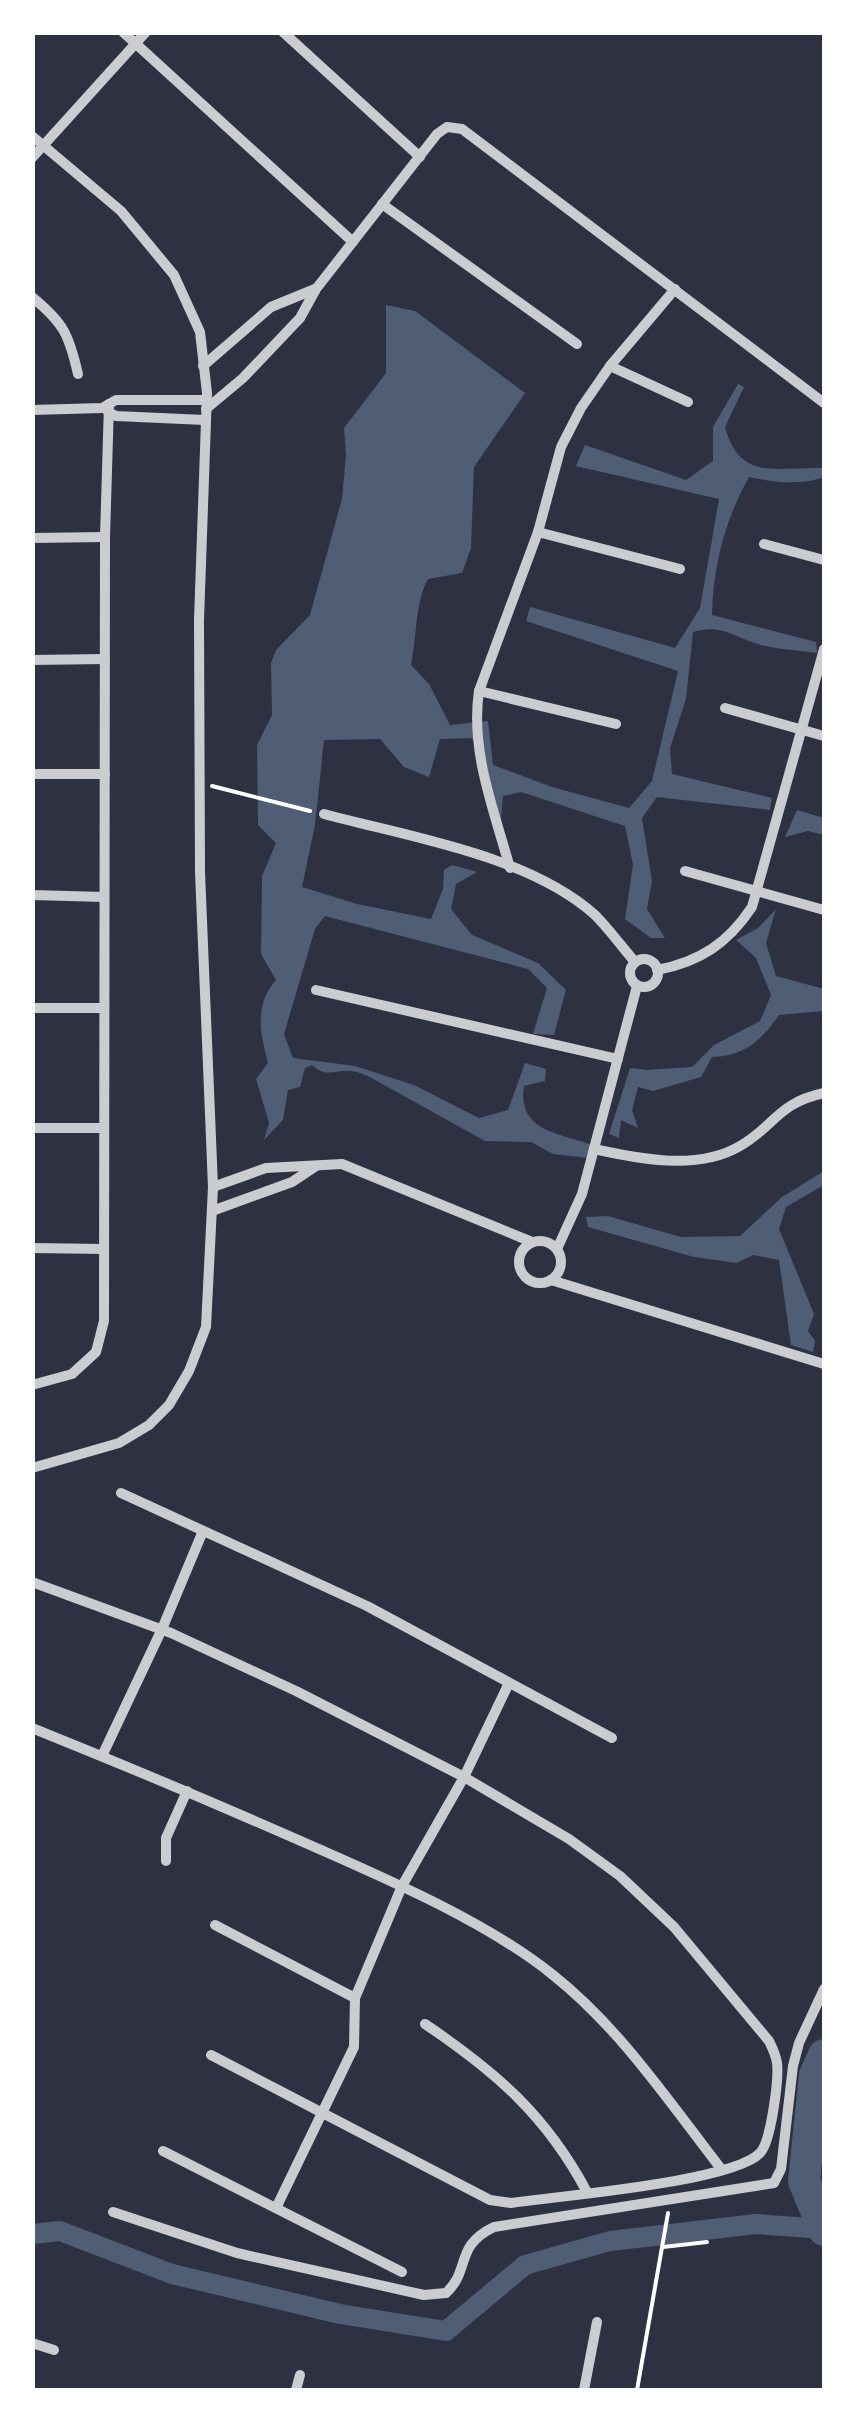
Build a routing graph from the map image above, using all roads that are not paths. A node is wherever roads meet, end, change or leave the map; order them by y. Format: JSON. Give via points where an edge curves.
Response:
{"nodes":[{"id":1,"x":122,"y":32,"type":"edge"},
{"id":2,"x":146,"y":32,"type":"edge"},
{"id":3,"x":283,"y":32,"type":"edge"},
{"id":4,"x":136,"y":44,"type":"junction"},
{"id":5,"x":32,"y":136,"type":"edge"},
{"id":6,"x":44,"y":144,"type":"junction"},
{"id":7,"x":420,"y":157,"type":"junction"},
{"id":8,"x":32,"y":158,"type":"edge"},
{"id":9,"x":382,"y":204,"type":"junction"},
{"id":10,"x":353,"y":242,"type":"junction"},
{"id":11,"x":676,"y":288,"type":"junction"},
{"id":12,"x":316,"y":289,"type":"junction"},
{"id":13,"x":32,"y":297,"type":"edge"},
{"id":14,"x":577,"y":344,"type":"dead end"},
{"id":15,"x":204,"y":366,"type":"junction"},
{"id":16,"x":610,"y":366,"type":"junction"},
{"id":17,"x":78,"y":374,"type":"dead end"},
{"id":18,"x":143,"y":399,"type":"junction"},
{"id":19,"x":688,"y":402,"type":"dead end"},
{"id":20,"x":824,"y":403,"type":"edge"},
{"id":21,"x":107,"y":408,"type":"junction"},
{"id":22,"x":32,"y":410,"type":"edge"},
{"id":23,"x":206,"y":410,"type":"junction"},
{"id":24,"x":143,"y":418,"type":"junction"},
{"id":25,"x":538,"y":532,"type":"junction"},
{"id":26,"x":105,"y":536,"type":"junction"},
{"id":27,"x":32,"y":538,"type":"edge"},
{"id":28,"x":764,"y":544,"type":"dead end"},
{"id":29,"x":824,"y":560,"type":"edge"},
{"id":30,"x":680,"y":569,"type":"dead end"},
{"id":31,"x":824,"y":649,"type":"edge"},
{"id":32,"x":105,"y":659,"type":"junction"},
{"id":33,"x":32,"y":660,"type":"edge"},
{"id":34,"x":479,"y":691,"type":"junction"},
{"id":35,"x":725,"y":708,"type":"dead end"},
{"id":36,"x":616,"y":724,"type":"dead end"},
{"id":37,"x":804,"y":730,"type":"junction"},
{"id":38,"x":824,"y":736,"type":"edge"},
{"id":39,"x":32,"y":774,"type":"edge"},
{"id":40,"x":104,"y":774,"type":"junction"},
{"id":41,"x":324,"y":814,"type":"road end"},
{"id":42,"x":510,"y":868,"type":"junction"},
{"id":43,"x":685,"y":871,"type":"dead end"},
{"id":44,"x":756,"y":889,"type":"junction"},
{"id":45,"x":32,"y":894,"type":"edge"},
{"id":46,"x":104,"y":897,"type":"junction"},
{"id":47,"x":824,"y":910,"type":"edge"},
{"id":48,"x":635,"y":962,"type":"junction"},
{"id":49,"x":658,"y":970,"type":"junction"},
{"id":50,"x":638,"y":986,"type":"junction"},
{"id":51,"x":316,"y":990,"type":"dead end"},
{"id":52,"x":32,"y":1008,"type":"edge"},
{"id":53,"x":104,"y":1008,"type":"junction"},
{"id":54,"x":618,"y":1059,"type":"junction"},
{"id":55,"x":824,"y":1094,"type":"edge"},
{"id":56,"x":32,"y":1128,"type":"edge"},
{"id":57,"x":104,"y":1128,"type":"junction"},
{"id":58,"x":600,"y":1150,"type":"junction"},
{"id":59,"x":317,"y":1166,"type":"junction"},
{"id":60,"x":213,"y":1187,"type":"junction"},
{"id":61,"x":212,"y":1211,"type":"junction"},
{"id":62,"x":532,"y":1242,"type":"junction"},
{"id":63,"x":32,"y":1248,"type":"edge"},
{"id":64,"x":104,"y":1249,"type":"junction"},
{"id":65,"x":557,"y":1250,"type":"junction"},
{"id":66,"x":551,"y":1280,"type":"junction"},
{"id":67,"x":824,"y":1364,"type":"edge"},
{"id":68,"x":32,"y":1384,"type":"edge"},
{"id":69,"x":32,"y":1468,"type":"edge"},
{"id":70,"x":121,"y":1494,"type":"dead end"},
{"id":71,"x":203,"y":1532,"type":"junction"},
{"id":72,"x":32,"y":1582,"type":"edge"},
{"id":73,"x":162,"y":1630,"type":"junction"},
{"id":74,"x":509,"y":1682,"type":"junction"},
{"id":75,"x":32,"y":1728,"type":"edge"},
{"id":76,"x":612,"y":1738,"type":"dead end"},
{"id":77,"x":102,"y":1756,"type":"junction"},
{"id":78,"x":464,"y":1777,"type":"junction"},
{"id":79,"x":187,"y":1791,"type":"junction"},
{"id":80,"x":166,"y":1861,"type":"dead end"},
{"id":81,"x":402,"y":1886,"type":"junction"},
{"id":82,"x":215,"y":1925,"type":"dead end"},
{"id":83,"x":824,"y":1989,"type":"edge"},
{"id":84,"x":355,"y":1998,"type":"junction"},
{"id":85,"x":425,"y":2024,"type":"dead end"},
{"id":86,"x":211,"y":2056,"type":"dead end"},
{"id":87,"x":324,"y":2111,"type":"junction"},
{"id":88,"x":162,"y":2151,"type":"dead end"},
{"id":89,"x":722,"y":2170,"type":"junction"},
{"id":90,"x":587,"y":2192,"type":"junction"},
{"id":91,"x":276,"y":2208,"type":"junction"},
{"id":92,"x":113,"y":2212,"type":"dead end"},
{"id":93,"x":402,"y":2272,"type":"dead end"},
{"id":94,"x":597,"y":2322,"type":"dead end"},
{"id":95,"x":32,"y":2344,"type":"edge"},
{"id":96,"x":54,"y":2350,"type":"dead end"},
{"id":97,"x":300,"y":2376,"type":"dead end"},
{"id":98,"x":296,"y":2390,"type":"edge"},
{"id":99,"x":584,"y":2390,"type":"edge"}],
"edges":[{"from":1,"to":4,"type":"street"},
{"from":2,"to":4,"type":"street"},
{"from":3,"to":7,"type":"street"},
{"from":4,"to":6,"type":"street"},
{"from":4,"to":10,"type":"street"},
{"from":5,"to":6,"type":"street"},
{"from":6,"to":8,"type":"street"},
{"from":6,"to":15,"type":"street","via":[[121,211],[174,275],[200,332]]},
{"from":7,"to":9,"type":"street"},
{"from":7,"to":11,"type":"street","via":[[437,134],[462,129]]},
{"from":9,"to":10,"type":"street"},
{"from":9,"to":14,"type":"street"},
{"from":10,"to":12,"type":"street"},
{"from":11,"to":16,"type":"street"},
{"from":11,"to":20,"type":"street"},
{"from":12,"to":15,"type":"street","via":[[271,307]]},
{"from":12,"to":23,"type":"street","via":[[280,342]]},
{"from":13,"to":17,"type":"street","via":[[69,335]]},
{"from":15,"to":23,"type":"street"},
{"from":16,"to":19,"type":"street"},
{"from":16,"to":25,"type":"street","via":[[561,446]]},
{"from":18,"to":21,"type":"street","via":[[116,400]]},
{"from":18,"to":23,"type":"street"},
{"from":18,"to":24,"type":"street"},
{"from":21,"to":22,"type":"street"},
{"from":21,"to":24,"type":"street"},
{"from":21,"to":26,"type":"street"},
{"from":23,"to":24,"type":"street"},
{"from":23,"to":60,"type":"street","via":[[200,872]]},
{"from":25,"to":30,"type":"street"},
{"from":25,"to":34,"type":"street"},
{"from":26,"to":27,"type":"street"},
{"from":26,"to":32,"type":"street"},
{"from":28,"to":29,"type":"street"},
{"from":31,"to":37,"type":"street"},
{"from":32,"to":33,"type":"street"},
{"from":32,"to":40,"type":"street"},
{"from":34,"to":36,"type":"street"},
{"from":34,"to":42,"type":"street","via":[[481,764]]},
{"from":35,"to":37,"type":"street"},
{"from":37,"to":38,"type":"street"},
{"from":37,"to":44,"type":"street"},
{"from":39,"to":40,"type":"street"},
{"from":40,"to":46,"type":"street"},
{"from":41,"to":42,"type":"street"},
{"from":42,"to":48,"type":"street","via":[[584,908]]},
{"from":43,"to":44,"type":"street"},
{"from":44,"to":47,"type":"street"},
{"from":44,"to":49,"type":"street","via":[[737,930],[694,962]]},
{"from":45,"to":46,"type":"street"},
{"from":46,"to":53,"type":"street"},
{"from":48,"to":49,"type":"street","via":[[650,960]]},
{"from":48,"to":50,"type":"street","via":[[630,976]]},
{"from":49,"to":50,"type":"street","via":[[650,986]]},
{"from":50,"to":54,"type":"street"},
{"from":51,"to":54,"type":"street"},
{"from":52,"to":53,"type":"street"},
{"from":53,"to":57,"type":"street"},
{"from":54,"to":58,"type":"street"},
{"from":55,"to":58,"type":"street","via":[[780,1110],[740,1146],[709,1157],[681,1161]]},
{"from":56,"to":57,"type":"street"},
{"from":57,"to":64,"type":"street"},
{"from":58,"to":65,"type":"street"},
{"from":59,"to":60,"type":"street","via":[[266,1168]]},
{"from":59,"to":61,"type":"street"},
{"from":59,"to":62,"type":"street","via":[[342,1164]]},
{"from":60,"to":61,"type":"street"},
{"from":61,"to":69,"type":"street","via":[[206,1326],[169,1404],[119,1443]]},
{"from":62,"to":65,"type":"street"},
{"from":62,"to":66,"type":"street","via":[[521,1251],[521,1271],[537,1283]]},
{"from":63,"to":64,"type":"street"},
{"from":64,"to":68,"type":"street","via":[[104,1321],[96,1352],[72,1374]]},
{"from":65,"to":66,"type":"street","via":[[559,1270]]},
{"from":66,"to":67,"type":"street"},
{"from":70,"to":71,"type":"street"},
{"from":71,"to":73,"type":"street"},
{"from":71,"to":74,"type":"street","via":[[367,1606]]},
{"from":72,"to":73,"type":"street"},
{"from":73,"to":77,"type":"street"},
{"from":73,"to":78,"type":"street"},
{"from":74,"to":76,"type":"street"},
{"from":74,"to":78,"type":"street"},
{"from":75,"to":77,"type":"street"},
{"from":77,"to":79,"type":"street"},
{"from":78,"to":81,"type":"street"},
{"from":78,"to":89,"type":"street","via":[[620,1876],[674,1927],[770,2041],[777,2064],[764,2150]]},
{"from":79,"to":80,"type":"street","via":[[166,1838]]},
{"from":79,"to":81,"type":"street"},
{"from":81,"to":84,"type":"street"},
{"from":81,"to":89,"type":"street","via":[[555,1976],[647,2072]]},
{"from":82,"to":84,"type":"street"},
{"from":83,"to":92,"type":"street","via":[[799,2043],[778,2178],[768,2186],[494,2228],[473,2240],[451,2288],[437,2296],[236,2253]]},
{"from":84,"to":87,"type":"street","via":[[354,2047]]},
{"from":85,"to":90,"type":"street","via":[[482,2064],[549,2129]]},
{"from":86,"to":87,"type":"street"},
{"from":87,"to":90,"type":"street","via":[[490,2200]]},
{"from":87,"to":91,"type":"street"},
{"from":88,"to":91,"type":"street"},
{"from":89,"to":90,"type":"street"},
{"from":91,"to":93,"type":"street"},
{"from":94,"to":99,"type":"street"},
{"from":95,"to":96,"type":"street"},
{"from":97,"to":98,"type":"street"}]}
